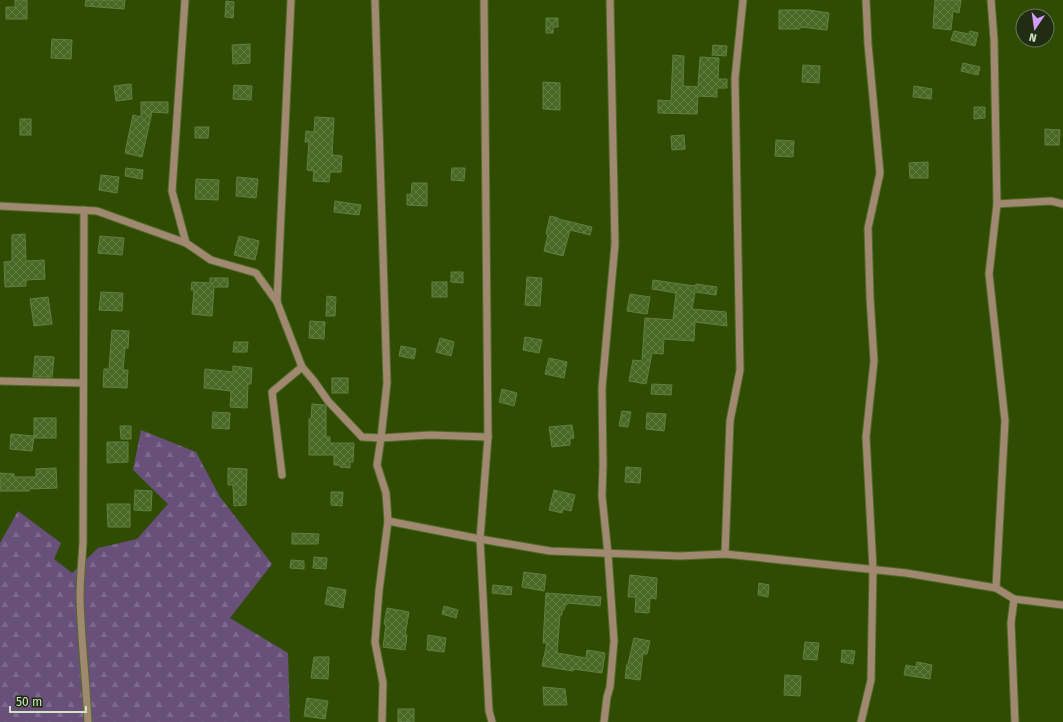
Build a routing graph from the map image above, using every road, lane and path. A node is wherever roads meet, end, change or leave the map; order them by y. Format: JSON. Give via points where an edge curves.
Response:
{"nodes":[{"id":1,"x":185,"y":0,"type":"edge"},
{"id":2,"x":291,"y":0,"type":"edge"},
{"id":3,"x":375,"y":0,"type":"edge"},
{"id":4,"x":484,"y":0,"type":"edge"},
{"id":5,"x":610,"y":0,"type":"edge"},
{"id":6,"x":743,"y":0,"type":"edge"},
{"id":7,"x":866,"y":0,"type":"edge"},
{"id":8,"x":991,"y":0,"type":"edge"},
{"id":9,"x":997,"y":204,"type":"junction"},
{"id":10,"x":1063,"y":204,"type":"edge"},
{"id":11,"x":0,"y":206,"type":"edge"},
{"id":12,"x":84,"y":210,"type":"junction"},
{"id":13,"x":186,"y":243,"type":"junction"},
{"id":14,"x":277,"y":302,"type":"junction"},
{"id":15,"x":302,"y":367,"type":"junction"},
{"id":16,"x":0,"y":381,"type":"edge"},
{"id":17,"x":83,"y":383,"type":"junction"},
{"id":18,"x":381,"y":438,"type":"junction"},
{"id":19,"x":488,"y":438,"type":"junction"},
{"id":20,"x":282,"y":475,"type":"dead end"},
{"id":21,"x":388,"y":521,"type":"junction"},
{"id":22,"x":480,"y":540,"type":"junction"},
{"id":23,"x":608,"y":554,"type":"junction"},
{"id":24,"x":726,"y":554,"type":"junction"},
{"id":25,"x":872,"y":569,"type":"junction"},
{"id":26,"x":996,"y":588,"type":"junction"},
{"id":27,"x":1014,"y":599,"type":"junction"},
{"id":28,"x":1063,"y":605,"type":"edge"},
{"id":29,"x":88,"y":722,"type":"edge"},
{"id":30,"x":382,"y":722,"type":"edge"},
{"id":31,"x":492,"y":722,"type":"edge"},
{"id":32,"x":604,"y":722,"type":"edge"},
{"id":33,"x":861,"y":722,"type":"edge"},
{"id":34,"x":1015,"y":722,"type":"edge"}],
"edges":[{"from":1,"to":13,"type":"street","via":[[172,191]]},
{"from":2,"to":14,"type":"street"},
{"from":3,"to":18,"type":"street","via":[[387,383]]},
{"from":4,"to":19,"type":"street"},
{"from":5,"to":23,"type":"street","via":[[615,244],[602,388],[602,496]]},
{"from":6,"to":24,"type":"street","via":[[735,78],[740,370],[730,421]]},
{"from":7,"to":25,"type":"street","via":[[880,173],[868,228],[874,361],[866,437]]},
{"from":8,"to":9,"type":"street"},
{"from":9,"to":10,"type":"street","via":[[1051,201]]},
{"from":9,"to":26,"type":"street","via":[[989,274],[1005,421]]},
{"from":11,"to":12,"type":"street"},
{"from":12,"to":13,"type":"street","via":[[97,211]]},
{"from":12,"to":17,"type":"street"},
{"from":13,"to":14,"type":"street","via":[[211,260],[256,273]]},
{"from":14,"to":15,"type":"street"},
{"from":15,"to":18,"type":"street","via":[[328,401],[362,437]]},
{"from":15,"to":20,"type":"street","via":[[272,392]]},
{"from":16,"to":17,"type":"street"},
{"from":17,"to":29,"type":"street","via":[[83,542],[80,595]]},
{"from":18,"to":19,"type":"street","via":[[430,435]]},
{"from":18,"to":21,"type":"street","via":[[377,465],[386,493]]},
{"from":19,"to":22,"type":"street"},
{"from":21,"to":22,"type":"street"},
{"from":21,"to":30,"type":"street","via":[[375,642],[383,683]]},
{"from":22,"to":23,"type":"street","via":[[550,551]]},
{"from":22,"to":31,"type":"street","via":[[489,711]]},
{"from":23,"to":24,"type":"street"},
{"from":23,"to":32,"type":"street","via":[[614,641]]},
{"from":24,"to":25,"type":"street"},
{"from":25,"to":26,"type":"street"},
{"from":25,"to":33,"type":"street","via":[[871,680]]},
{"from":26,"to":27,"type":"street"},
{"from":27,"to":28,"type":"street"},
{"from":27,"to":34,"type":"street","via":[[1011,623]]}]}
